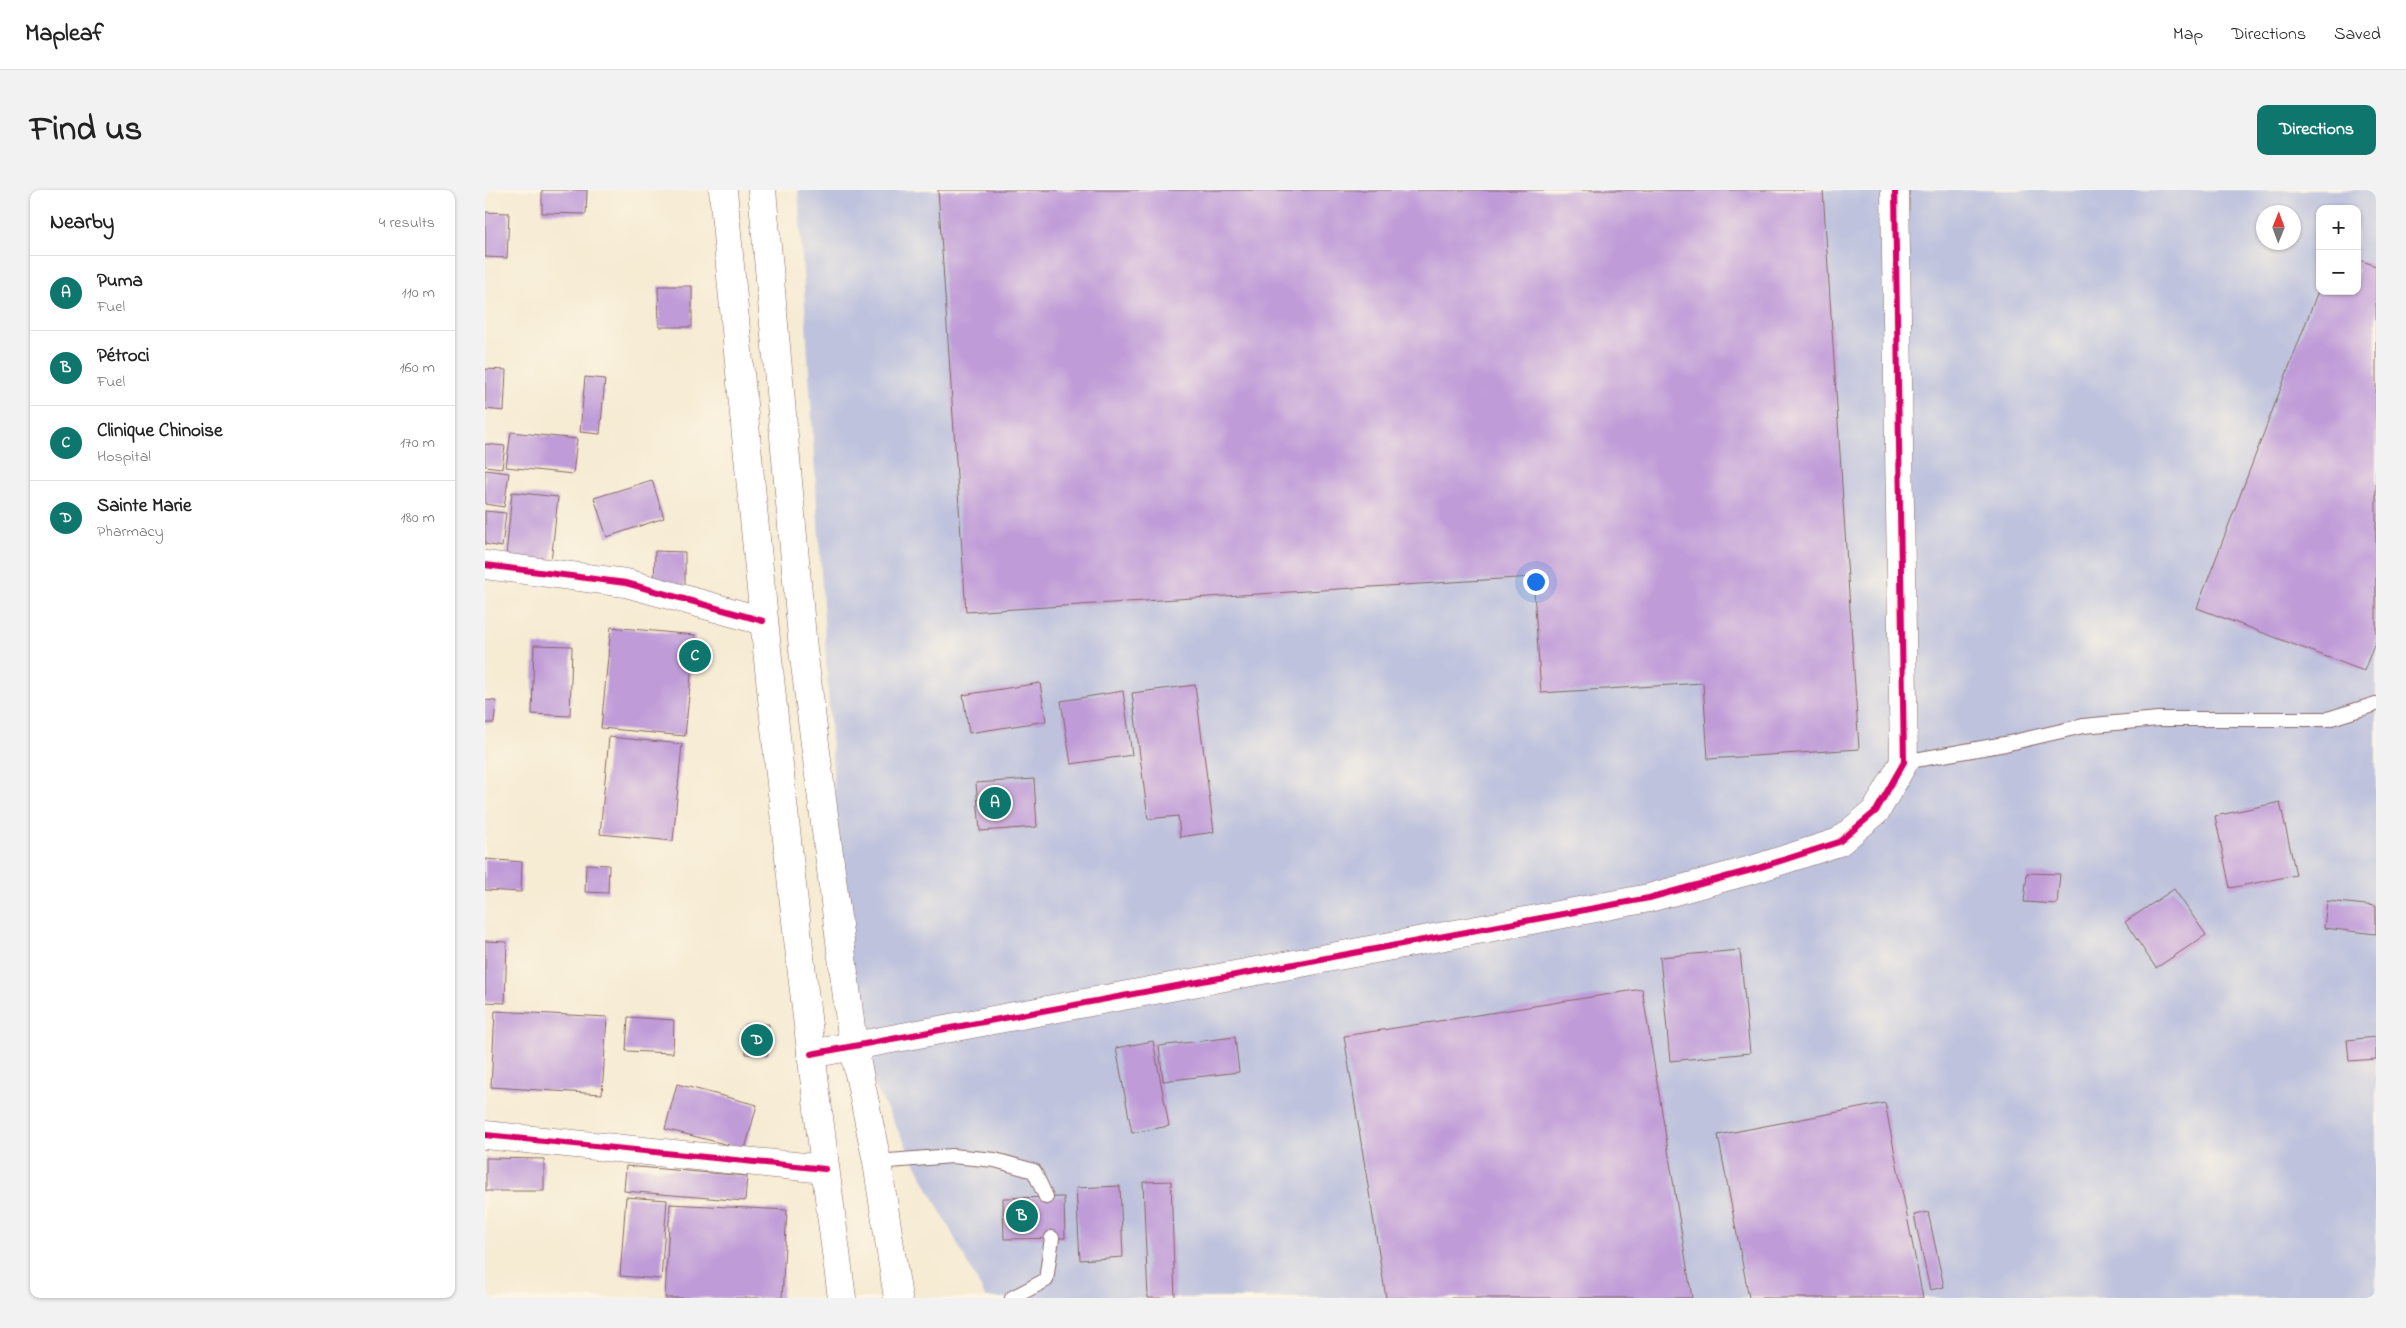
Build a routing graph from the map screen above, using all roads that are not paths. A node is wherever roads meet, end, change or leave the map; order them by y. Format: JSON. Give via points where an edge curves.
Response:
{"nodes":[{"id":1,"x":723,"y":190,"type":"edge"},
{"id":2,"x":762,"y":190,"type":"edge"},
{"id":3,"x":1895,"y":190,"type":"edge"},
{"id":4,"x":485,"y":565,"type":"edge"},
{"id":5,"x":763,"y":621,"type":"junction"},
{"id":6,"x":2376,"y":704,"type":"edge"},
{"id":7,"x":1904,"y":762,"type":"junction"},
{"id":8,"x":853,"y":1044,"type":"junction"},
{"id":9,"x":811,"y":1054,"type":"junction"},
{"id":10,"x":485,"y":1135,"type":"edge"},
{"id":11,"x":877,"y":1162,"type":"junction"},
{"id":12,"x":825,"y":1169,"type":"junction"},
{"id":13,"x":1046,"y":1197,"type":"dead end"},
{"id":14,"x":1052,"y":1238,"type":"dead end"},
{"id":15,"x":843,"y":1298,"type":"edge"},
{"id":16,"x":898,"y":1298,"type":"edge"},
{"id":17,"x":1011,"y":1298,"type":"edge"}],
"edges":[{"from":1,"to":5,"type":"street"},
{"from":2,"to":8,"type":"street","via":[[803,648]]},
{"from":3,"to":7,"type":"street"},
{"from":4,"to":5,"type":"street","via":[[626,583]]},
{"from":5,"to":9,"type":"street"},
{"from":6,"to":7,"type":"lane","via":[[2328,719],[2158,719],[2083,726]]},
{"from":7,"to":8,"type":"street","via":[[1876,811],[1839,842],[1649,898]]},
{"from":8,"to":9,"type":"street"},
{"from":8,"to":11,"type":"street"},
{"from":9,"to":12,"type":"street"},
{"from":10,"to":12,"type":"street"},
{"from":11,"to":13,"type":"lane","via":[[952,1156],[995,1160],[1034,1170]]},
{"from":11,"to":16,"type":"street"},
{"from":12,"to":15,"type":"street"},
{"from":14,"to":17,"type":"lane","via":[[1046,1280]]}]}
